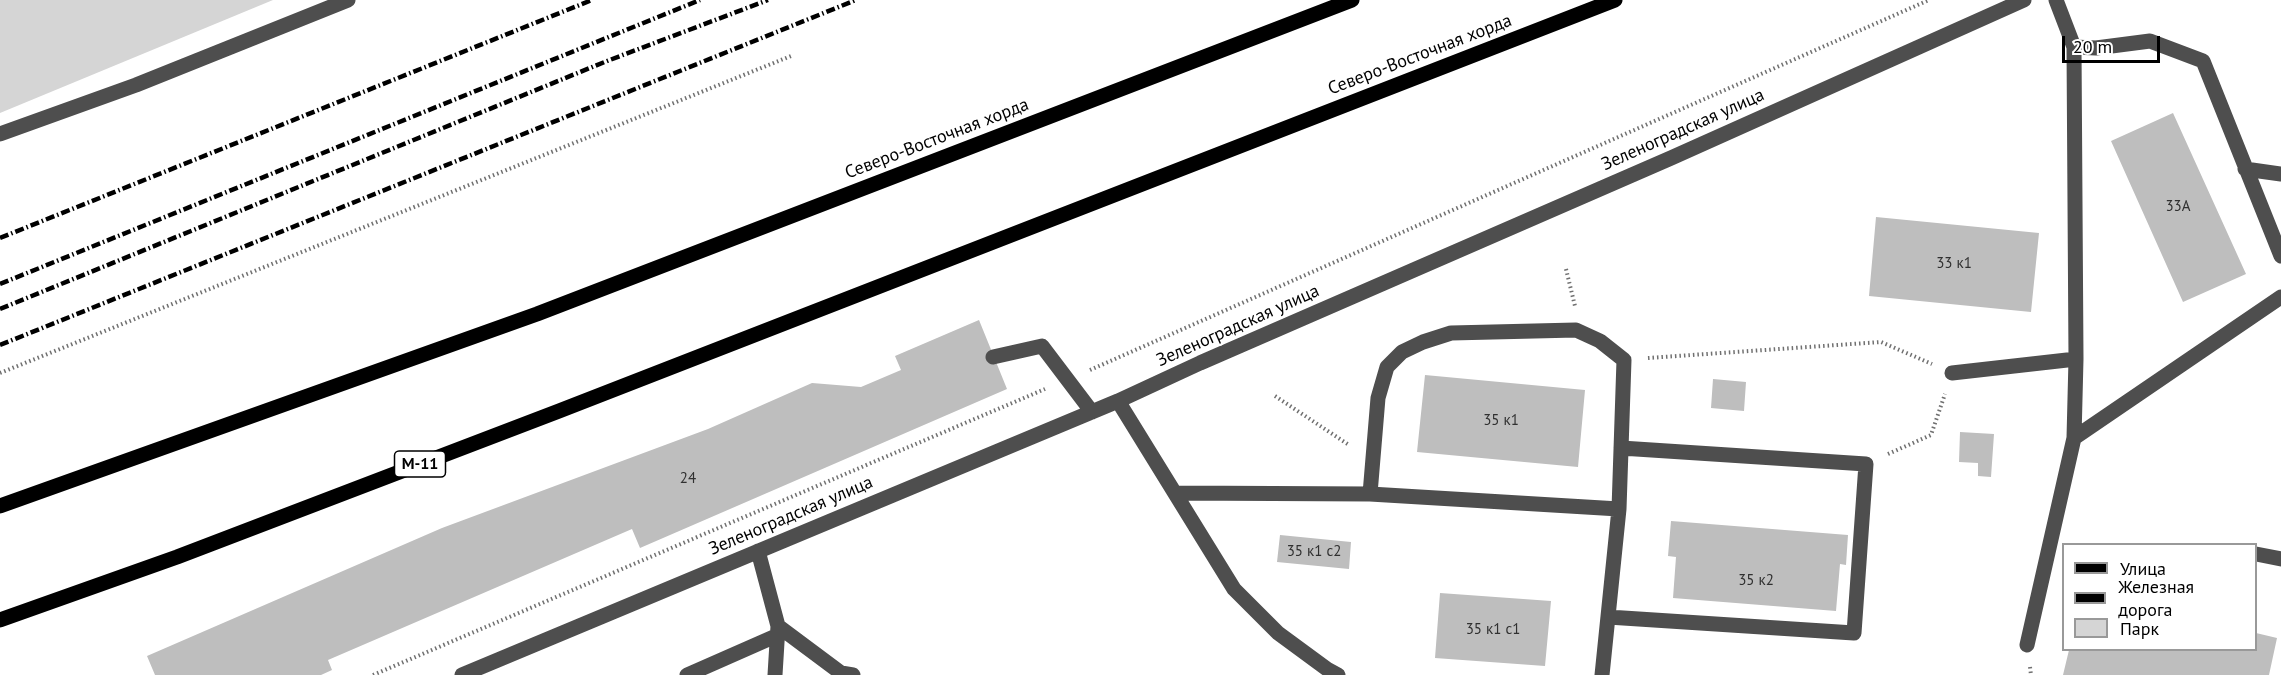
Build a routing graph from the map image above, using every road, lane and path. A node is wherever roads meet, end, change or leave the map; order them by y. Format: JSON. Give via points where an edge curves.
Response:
{"nodes":[{"id":1,"x":348,"y":0,"type":"edge"},
{"id":2,"x":1352,"y":0,"type":"edge"},
{"id":3,"x":1615,"y":0,"type":"edge"},
{"id":4,"x":1929,"y":0,"type":"edge"},
{"id":5,"x":2024,"y":0,"type":"edge"},
{"id":6,"x":2056,"y":0,"type":"edge"},
{"id":7,"x":2074,"y":47,"type":"junction"},
{"id":8,"x":791,"y":56,"type":"dead end"},
{"id":9,"x":0,"y":134,"type":"edge"},
{"id":10,"x":2245,"y":169,"type":"junction"},
{"id":11,"x":2281,"y":174,"type":"edge"},
{"id":12,"x":2281,"y":256,"type":"edge"},
{"id":13,"x":1566,"y":269,"type":"dead end"},
{"id":14,"x":2281,"y":297,"type":"edge"},
{"id":15,"x":1582,"y":333,"type":"junction"},
{"id":16,"x":993,"y":357,"type":"dead end"},
{"id":17,"x":2076,"y":358,"type":"junction"},
{"id":18,"x":1624,"y":360,"type":"junction"},
{"id":19,"x":0,"y":373,"type":"edge"},
{"id":20,"x":1952,"y":373,"type":"junction"},
{"id":21,"x":1067,"y":380,"type":"junction"},
{"id":22,"x":1275,"y":396,"type":"dead end"},
{"id":23,"x":1118,"y":401,"type":"junction"},
{"id":24,"x":1092,"y":412,"type":"junction"},
{"id":25,"x":2074,"y":438,"type":"junction"},
{"id":26,"x":1621,"y":447,"type":"junction"},
{"id":27,"x":1372,"y":460,"type":"junction"},
{"id":28,"x":1866,"y":464,"type":"junction"},
{"id":29,"x":1176,"y":493,"type":"junction"},
{"id":30,"x":1370,"y":494,"type":"junction"},
{"id":31,"x":0,"y":506,"type":"edge"},
{"id":32,"x":1619,"y":509,"type":"junction"},
{"id":33,"x":758,"y":551,"type":"junction"},
{"id":34,"x":2257,"y":554,"type":"edge"},
{"id":35,"x":2281,"y":559,"type":"edge"},
{"id":36,"x":1608,"y":617,"type":"junction"},
{"id":37,"x":0,"y":621,"type":"edge"},
{"id":38,"x":778,"y":630,"type":"junction"},
{"id":39,"x":2027,"y":645,"type":"dead end"},
{"id":40,"x":373,"y":675,"type":"edge"},
{"id":41,"x":462,"y":675,"type":"edge"},
{"id":42,"x":687,"y":675,"type":"edge"},
{"id":43,"x":775,"y":675,"type":"edge"},
{"id":44,"x":853,"y":675,"type":"edge"},
{"id":45,"x":1338,"y":675,"type":"edge"},
{"id":46,"x":1602,"y":675,"type":"edge"}],
"edges":[{"from":1,"to":9,"type":"street","via":[[136,85]]},
{"from":2,"to":31,"type":"main road","name":"Северо-Восточная хорда","via":[[537,314]]},
{"from":3,"to":37,"type":"main road","name":"Северо-Восточная хорда","number":"М-11","via":[[838,304]]},
{"from":4,"to":21,"type":"path"},
{"from":5,"to":23,"type":"street","name":"Зеленоградская улица"},
{"from":6,"to":7,"type":"street"},
{"from":7,"to":10,"type":"street","via":[[2150,41],[2203,61]]},
{"from":7,"to":17,"type":"street"},
{"from":8,"to":19,"type":"path"},
{"from":10,"to":11,"type":"street"},
{"from":10,"to":12,"type":"street"},
{"from":13,"to":15,"type":"path"},
{"from":14,"to":25,"type":"street"},
{"from":15,"to":18,"type":"street","via":[[1600,341]]},
{"from":15,"to":27,"type":"street","via":[[1451,333],[1402,352],[1387,368],[1378,398]]},
{"from":16,"to":21,"type":"street","via":[[1042,346]]},
{"from":17,"to":20,"type":"street"},
{"from":17,"to":25,"type":"street"},
{"from":18,"to":20,"type":"path","via":[[1881,342]]},
{"from":18,"to":26,"type":"street"},
{"from":20,"to":28,"type":"path","via":[[1931,435]]},
{"from":21,"to":24,"type":"street"},
{"from":21,"to":40,"type":"path"},
{"from":22,"to":27,"type":"path"},
{"from":23,"to":24,"type":"street","name":"Зеленоградская улица"},
{"from":23,"to":29,"type":"street"},
{"from":24,"to":33,"type":"street","name":"Зеленоградская улица"},
{"from":25,"to":39,"type":"street"},
{"from":26,"to":28,"type":"street"},
{"from":26,"to":32,"type":"street"},
{"from":27,"to":30,"type":"street"},
{"from":28,"to":36,"type":"street","via":[[1854,633]]},
{"from":29,"to":30,"type":"street"},
{"from":29,"to":45,"type":"street","via":[[1234,589],[1278,633]]},
{"from":30,"to":32,"type":"street"},
{"from":32,"to":36,"type":"street"},
{"from":33,"to":38,"type":"street"},
{"from":33,"to":41,"type":"street","name":"Зеленоградская улица"},
{"from":34,"to":35,"type":"street"},
{"from":36,"to":46,"type":"street"},
{"from":38,"to":42,"type":"street"},
{"from":38,"to":43,"type":"street"},
{"from":38,"to":44,"type":"street","via":[[841,673]]}]}
